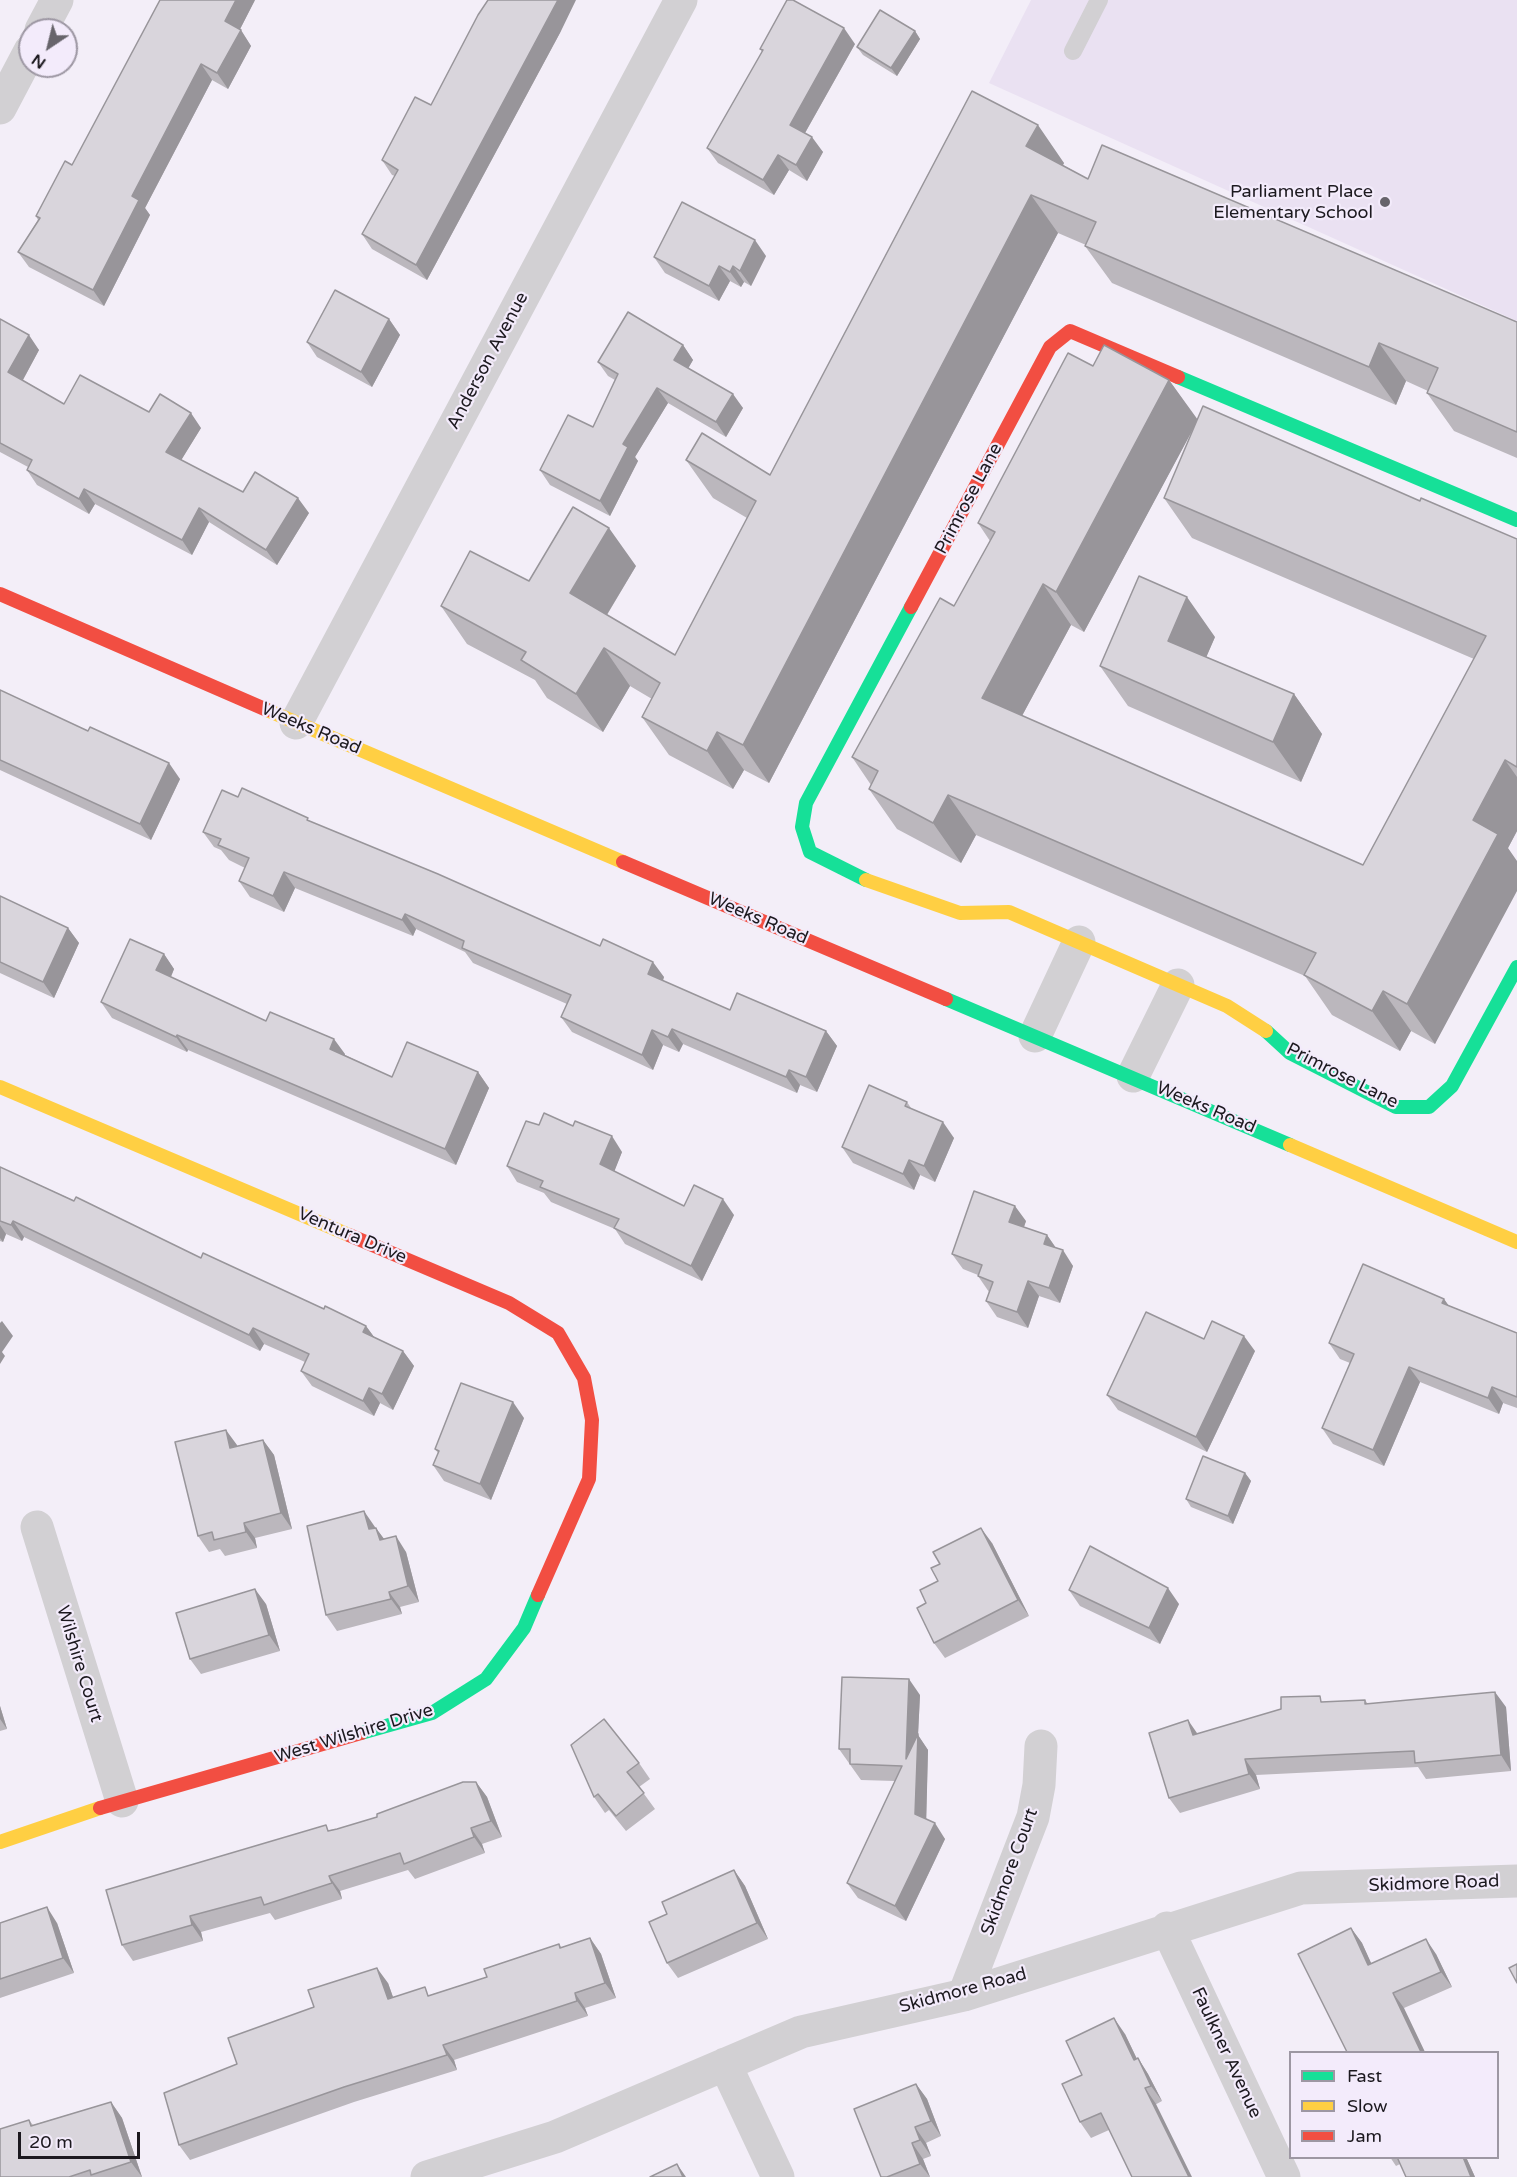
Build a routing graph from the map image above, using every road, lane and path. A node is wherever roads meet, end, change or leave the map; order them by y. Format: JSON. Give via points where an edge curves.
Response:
{"nodes":[{"id":1,"x":57,"y":0,"type":"edge"},
{"id":2,"x":681,"y":0,"type":"edge"},
{"id":3,"x":1099,"y":0,"type":"edge"},
{"id":4,"x":47,"y":18,"type":"edge"},
{"id":5,"x":1073,"y":51,"type":"dead end"},
{"id":6,"x":18,"y":74,"type":"edge"},
{"id":7,"x":0,"y":108,"type":"edge"},
{"id":8,"x":1517,"y":520,"type":"edge"},
{"id":9,"x":0,"y":594,"type":"edge"},
{"id":10,"x":296,"y":723,"type":"junction"},
{"id":11,"x":1078,"y":942,"type":"junction"},
{"id":12,"x":1517,"y":967,"type":"edge"},
{"id":13,"x":1178,"y":985,"type":"junction"},
{"id":14,"x":1035,"y":1036,"type":"junction"},
{"id":15,"x":1133,"y":1076,"type":"junction"},
{"id":16,"x":0,"y":1087,"type":"edge"},
{"id":17,"x":1517,"y":1242,"type":"edge"},
{"id":18,"x":589,"y":1479,"type":"joint"},
{"id":19,"x":37,"y":1527,"type":"dead end"},
{"id":20,"x":1041,"y":1746,"type":"dead end"},
{"id":21,"x":122,"y":1801,"type":"junction"},
{"id":22,"x":0,"y":1842,"type":"edge"},
{"id":23,"x":1517,"y":1881,"type":"edge"},
{"id":24,"x":1167,"y":1928,"type":"junction"},
{"id":25,"x":964,"y":1995,"type":"junction"},
{"id":26,"x":725,"y":2064,"type":"junction"},
{"id":27,"x":427,"y":2177,"type":"edge"},
{"id":28,"x":778,"y":2177,"type":"edge"},
{"id":29,"x":1284,"y":2177,"type":"edge"}],
"edges":[{"from":1,"to":4,"type":"street"},
{"from":2,"to":10,"type":"street","name":"Anderson Avenue"},
{"from":3,"to":5,"type":"lane"},
{"from":6,"to":7,"type":"street"},
{"from":8,"to":11,"type":"street","name":"Primrose Lane","via":[[1070,331],[1050,347],[806,803],[802,827],[810,852],[863,879],[960,913],[1009,912]]},
{"from":9,"to":10,"type":"street","name":"Weeks Road"},
{"from":10,"to":14,"type":"street","name":"Weeks Road"},
{"from":11,"to":13,"type":"street","name":"Primrose Lane"},
{"from":11,"to":14,"type":"street"},
{"from":12,"to":13,"type":"street","name":"Primrose Lane","via":[[1452,1086],[1429,1107],[1396,1107],[1290,1053],[1262,1027],[1227,1006]]},
{"from":13,"to":15,"type":"street"},
{"from":14,"to":15,"type":"street","name":"Weeks Road"},
{"from":15,"to":17,"type":"street","name":"Weeks Road"},
{"from":16,"to":18,"type":"street","name":"Ventura Drive","via":[[509,1303],[558,1333],[584,1378],[592,1420]]},
{"from":18,"to":21,"type":"street","name":"West Wilshire Drive","via":[[524,1628],[486,1679],[432,1713]]},
{"from":19,"to":21,"type":"street","name":"Wilshire Court"},
{"from":20,"to":25,"type":"street","name":"Skidmore Court","via":[[1033,1817]]},
{"from":21,"to":22,"type":"street","name":"West Wilshire Drive"},
{"from":23,"to":24,"type":"street","name":"Skidmore Road","via":[[1301,1888]]},
{"from":24,"to":25,"type":"street","name":"Skidmore Road"},
{"from":24,"to":29,"type":"street","name":"Faulkner Avenue"},
{"from":25,"to":26,"type":"street","name":"Skidmore Road","via":[[801,2032]]},
{"from":26,"to":27,"type":"street","name":"Skidmore Road","via":[[555,2137]]},
{"from":26,"to":28,"type":"street"}]}
